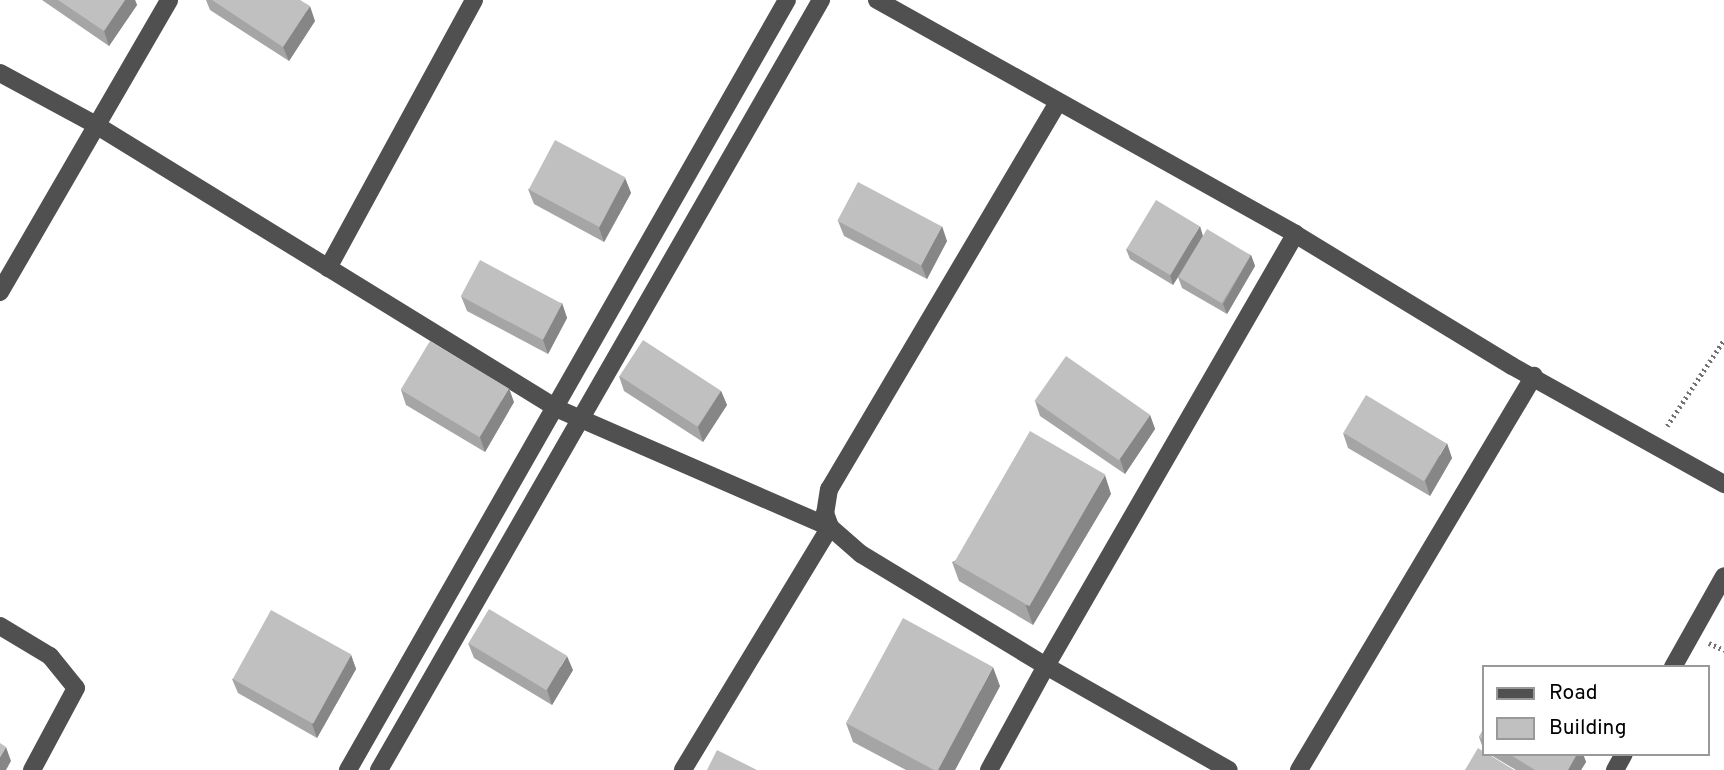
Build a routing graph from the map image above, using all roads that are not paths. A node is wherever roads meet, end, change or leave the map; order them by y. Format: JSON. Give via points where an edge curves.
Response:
{"nodes":[{"id":1,"x":169,"y":0,"type":"edge"},
{"id":2,"x":474,"y":0,"type":"edge"},
{"id":3,"x":787,"y":0,"type":"edge"},
{"id":4,"x":821,"y":0,"type":"edge"},
{"id":5,"x":877,"y":0,"type":"edge"},
{"id":6,"x":0,"y":73,"type":"edge"},
{"id":7,"x":1057,"y":104,"type":"junction"},
{"id":8,"x":96,"y":125,"type":"junction"},
{"id":9,"x":1295,"y":234,"type":"junction"},
{"id":10,"x":328,"y":268,"type":"junction"},
{"id":11,"x":0,"y":292,"type":"edge"},
{"id":12,"x":1534,"y":376,"type":"junction"},
{"id":13,"x":558,"y":408,"type":"junction"},
{"id":14,"x":581,"y":418,"type":"junction"},
{"id":15,"x":1724,"y":484,"type":"edge"},
{"id":16,"x":830,"y":527,"type":"junction"},
{"id":17,"x":1724,"y":576,"type":"edge"},
{"id":18,"x":0,"y":626,"type":"edge"},
{"id":19,"x":1675,"y":665,"type":"edge"},
{"id":20,"x":1046,"y":666,"type":"junction"},
{"id":21,"x":32,"y":770,"type":"edge"},
{"id":22,"x":348,"y":770,"type":"edge"},
{"id":23,"x":379,"y":770,"type":"edge"},
{"id":24,"x":683,"y":770,"type":"edge"},
{"id":25,"x":989,"y":770,"type":"edge"},
{"id":26,"x":1229,"y":770,"type":"edge"},
{"id":27,"x":1299,"y":770,"type":"edge"}],
"edges":[{"from":1,"to":8,"type":"street"},
{"from":2,"to":10,"type":"street"},
{"from":3,"to":13,"type":"street"},
{"from":4,"to":14,"type":"street"},
{"from":5,"to":7,"type":"street"},
{"from":6,"to":8,"type":"street"},
{"from":7,"to":9,"type":"street"},
{"from":7,"to":16,"type":"street","via":[[830,489],[825,513]]},
{"from":8,"to":10,"type":"street"},
{"from":8,"to":11,"type":"street"},
{"from":9,"to":12,"type":"street"},
{"from":9,"to":20,"type":"street"},
{"from":10,"to":13,"type":"street"},
{"from":12,"to":15,"type":"street"},
{"from":12,"to":27,"type":"street"},
{"from":13,"to":14,"type":"street"},
{"from":13,"to":22,"type":"street"},
{"from":14,"to":16,"type":"street"},
{"from":14,"to":23,"type":"street"},
{"from":16,"to":20,"type":"street","via":[[861,554]]},
{"from":16,"to":24,"type":"street"},
{"from":17,"to":19,"type":"street"},
{"from":18,"to":21,"type":"street","via":[[50,656],[76,688]]},
{"from":20,"to":25,"type":"street"},
{"from":20,"to":26,"type":"street"}]}
